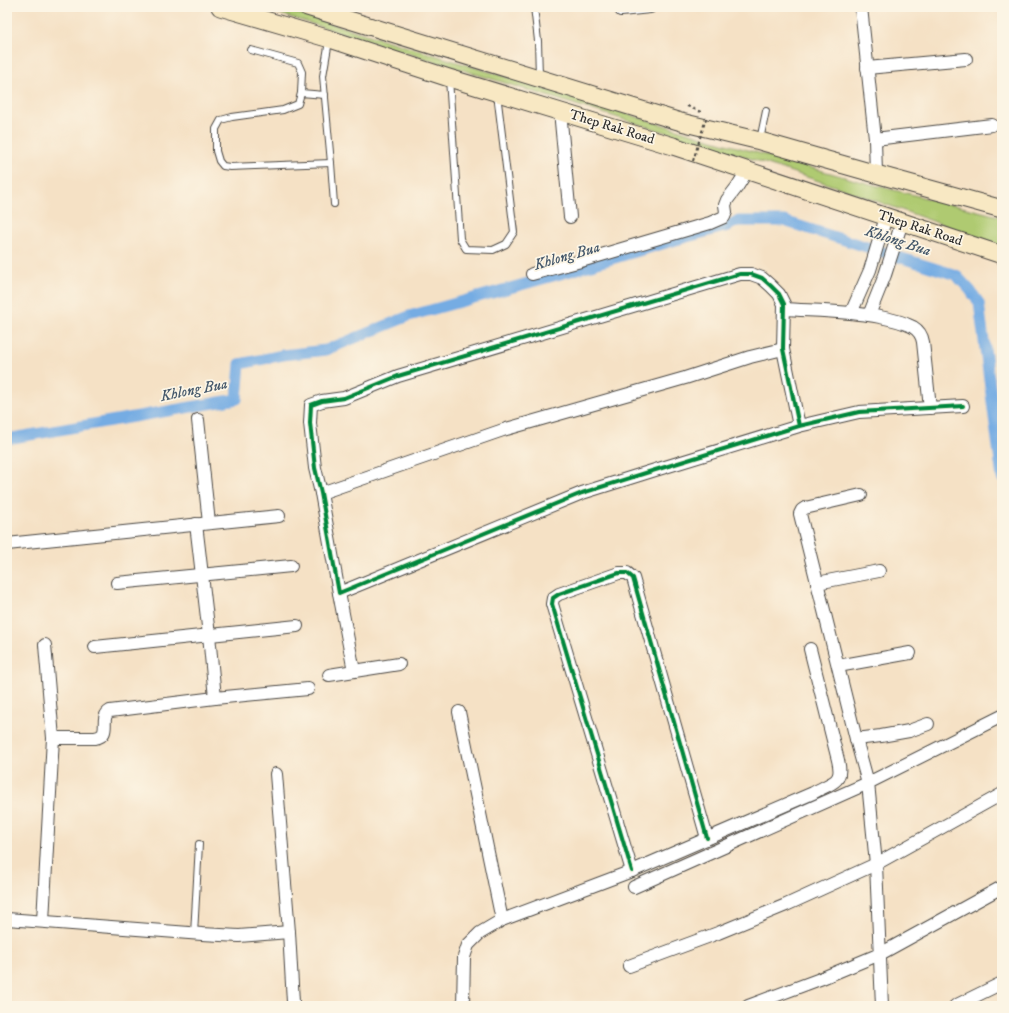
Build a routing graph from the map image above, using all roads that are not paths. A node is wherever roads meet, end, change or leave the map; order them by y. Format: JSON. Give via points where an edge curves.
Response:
{"nodes":[{"id":1,"x":220,"y":7,"type":"edge"},
{"id":2,"x":307,"y":7,"type":"edge"},
{"id":3,"x":534,"y":7,"type":"edge"},
{"id":4,"x":650,"y":7,"type":"edge"},
{"id":5,"x":861,"y":7,"type":"edge"},
{"id":6,"x":622,"y":10,"type":"dead end"},
{"id":7,"x":330,"y":39,"type":"junction"},
{"id":8,"x":251,"y":50,"type":"dead end"},
{"id":9,"x":966,"y":59,"type":"dead end"},
{"id":10,"x":867,"y":68,"type":"junction"},
{"id":11,"x":449,"y":78,"type":"junction"},
{"id":12,"x":539,"y":78,"type":"junction"},
{"id":13,"x":496,"y":92,"type":"junction"},
{"id":14,"x":301,"y":93,"type":"junction"},
{"id":15,"x":325,"y":95,"type":"junction"},
{"id":16,"x":560,"y":111,"type":"junction"},
{"id":17,"x":766,"y":111,"type":"dead end"},
{"id":18,"x":992,"y":124,"type":"dead end"},
{"id":19,"x":875,"y":140,"type":"junction"},
{"id":20,"x":760,"y":141,"type":"junction"},
{"id":21,"x":332,"y":163,"type":"junction"},
{"id":22,"x":747,"y":171,"type":"junction"},
{"id":23,"x":876,"y":174,"type":"junction"},
{"id":24,"x":334,"y":204,"type":"dead end"},
{"id":25,"x":1002,"y":209,"type":"edge"},
{"id":26,"x":570,"y":217,"type":"dead end"},
{"id":27,"x":894,"y":220,"type":"junction"},
{"id":28,"x":1002,"y":256,"type":"edge"},
{"id":29,"x":532,"y":274,"type":"dead end"},
{"id":30,"x":784,"y":309,"type":"junction"},
{"id":31,"x":851,"y":313,"type":"junction"},
{"id":32,"x":868,"y":315,"type":"junction"},
{"id":33,"x":783,"y":350,"type":"junction"},
{"id":34,"x":963,"y":406,"type":"dead end"},
{"id":35,"x":930,"y":408,"type":"junction"},
{"id":36,"x":198,"y":420,"type":"dead end"},
{"id":37,"x":799,"y":426,"type":"junction"},
{"id":38,"x":321,"y":493,"type":"junction"},
{"id":39,"x":862,"y":495,"type":"dead end"},
{"id":40,"x":279,"y":516,"type":"dead end"},
{"id":41,"x":209,"y":523,"type":"junction"},
{"id":42,"x":196,"y":524,"type":"junction"},
{"id":43,"x":7,"y":544,"type":"edge"},
{"id":44,"x":291,"y":566,"type":"dead end"},
{"id":45,"x":879,"y":571,"type":"dead end"},
{"id":46,"x":202,"y":574,"type":"junction"},
{"id":47,"x":117,"y":583,"type":"dead end"},
{"id":48,"x":817,"y":583,"type":"junction"},
{"id":49,"x":339,"y":593,"type":"junction"},
{"id":50,"x":297,"y":626,"type":"dead end"},
{"id":51,"x":209,"y":635,"type":"junction"},
{"id":52,"x":45,"y":645,"type":"dead end"},
{"id":53,"x":95,"y":647,"type":"dead end"},
{"id":54,"x":810,"y":649,"type":"dead end"},
{"id":55,"x":910,"y":653,"type":"dead end"},
{"id":56,"x":399,"y":664,"type":"dead end"},
{"id":57,"x":838,"y":666,"type":"junction"},
{"id":58,"x":354,"y":671,"type":"junction"},
{"id":59,"x":329,"y":675,"type":"dead end"},
{"id":60,"x":308,"y":689,"type":"dead end"},
{"id":61,"x":215,"y":698,"type":"junction"},
{"id":62,"x":459,"y":712,"type":"dead end"},
{"id":63,"x":1002,"y":716,"type":"edge"},
{"id":64,"x":928,"y":724,"type":"dead end"},
{"id":65,"x":53,"y":738,"type":"junction"},
{"id":66,"x":856,"y":739,"type":"junction"},
{"id":67,"x":276,"y":774,"type":"dead end"},
{"id":68,"x":868,"y":783,"type":"junction"},
{"id":69,"x":1002,"y":794,"type":"edge"},
{"id":70,"x":707,"y":838,"type":"junction"},
{"id":71,"x":199,"y":844,"type":"dead end"},
{"id":72,"x":876,"y":864,"type":"junction"},
{"id":73,"x":632,"y":871,"type":"junction"},
{"id":74,"x":1002,"y":886,"type":"edge"},
{"id":75,"x":634,"y":887,"type":"dead end"},
{"id":76,"x":7,"y":919,"type":"edge"},
{"id":77,"x":502,"y":920,"type":"junction"},
{"id":78,"x":43,"y":922,"type":"junction"},
{"id":79,"x":289,"y":932,"type":"junction"},
{"id":80,"x":194,"y":934,"type":"junction"},
{"id":81,"x":880,"y":954,"type":"junction"},
{"id":82,"x":629,"y":966,"type":"dead end"},
{"id":83,"x":1002,"y":982,"type":"edge"},
{"id":84,"x":293,"y":1002,"type":"dead end"},
{"id":85,"x":463,"y":1006,"type":"edge"},
{"id":86,"x":748,"y":1006,"type":"edge"},
{"id":87,"x":882,"y":1006,"type":"edge"},
{"id":88,"x":955,"y":1006,"type":"edge"}],
"edges":[{"from":1,"to":7,"type":"main road","name":"Thep Rak Road"},
{"from":2,"to":12,"type":"main road","name":"Thep Rak Road"},
{"from":3,"to":12,"type":"lane"},
{"from":4,"to":6,"type":"street"},
{"from":5,"to":10,"type":"street"},
{"from":7,"to":11,"type":"main road","name":"Thep Rak Road"},
{"from":7,"to":15,"type":"lane","via":[[323,76]]},
{"from":8,"to":14,"type":"lane","via":[[298,63],[302,72]]},
{"from":9,"to":10,"type":"street"},
{"from":10,"to":19,"type":"street"},
{"from":11,"to":13,"type":"main road","name":"Thep Rak Road"},
{"from":11,"to":13,"type":"lane","via":[[460,239],[466,249],[493,250],[506,244],[514,232]]},
{"from":12,"to":20,"type":"main road","name":"Thep Rak Road","via":[[681,122]]},
{"from":13,"to":16,"type":"main road","name":"Thep Rak Road"},
{"from":14,"to":15,"type":"lane"},
{"from":14,"to":21,"type":"lane","via":[[298,104],[283,110],[221,120],[216,129],[219,161],[223,166],[230,167]]},
{"from":15,"to":21,"type":"lane"},
{"from":16,"to":22,"type":"main road","name":"Thep Rak Road"},
{"from":16,"to":26,"type":"street"},
{"from":17,"to":20,"type":"lane"},
{"from":18,"to":19,"type":"street"},
{"from":19,"to":23,"type":"street"},
{"from":20,"to":23,"type":"main road","name":"Thep Rak Road"},
{"from":21,"to":24,"type":"lane"},
{"from":22,"to":27,"type":"main road","name":"Thep Rak Road"},
{"from":22,"to":29,"type":"street","via":[[727,200],[724,217]]},
{"from":23,"to":25,"type":"main road","name":"Thep Rak Road"},
{"from":27,"to":28,"type":"main road","name":"Thep Rak Road"},
{"from":27,"to":31,"type":"street","via":[[880,238],[870,270]]},
{"from":27,"to":32,"type":"street","via":[[895,243],[885,276]]},
{"from":30,"to":31,"type":"street"},
{"from":30,"to":33,"type":"street"},
{"from":30,"to":38,"type":"street","via":[[779,294],[762,278],[740,274],[398,376],[344,398],[311,405],[314,460]]},
{"from":31,"to":32,"type":"street"},
{"from":32,"to":35,"type":"street","via":[[913,327],[922,337]]},
{"from":33,"to":37,"type":"street"},
{"from":33,"to":38,"type":"street","via":[[750,356],[685,378],[503,430]]},
{"from":34,"to":35,"type":"street"},
{"from":35,"to":37,"type":"street","via":[[859,412]]},
{"from":36,"to":41,"type":"street"},
{"from":37,"to":49,"type":"street","via":[[582,493]]},
{"from":38,"to":49,"type":"street"},
{"from":39,"to":48,"type":"street","via":[[802,510],[800,514]]},
{"from":40,"to":41,"type":"street"},
{"from":41,"to":42,"type":"street"},
{"from":42,"to":43,"type":"street"},
{"from":42,"to":46,"type":"street"},
{"from":44,"to":46,"type":"street"},
{"from":45,"to":48,"type":"street"},
{"from":46,"to":47,"type":"street"},
{"from":46,"to":51,"type":"street"},
{"from":48,"to":57,"type":"street"},
{"from":49,"to":58,"type":"street"},
{"from":50,"to":51,"type":"street"},
{"from":51,"to":53,"type":"street"},
{"from":51,"to":61,"type":"street"},
{"from":52,"to":65,"type":"street"},
{"from":54,"to":70,"type":"street","via":[[838,760],[839,776],[836,781],[813,793]]},
{"from":55,"to":57,"type":"street"},
{"from":56,"to":58,"type":"street"},
{"from":57,"to":66,"type":"street"},
{"from":58,"to":59,"type":"street"},
{"from":60,"to":61,"type":"street"},
{"from":61,"to":65,"type":"street","via":[[110,711],[105,716],[105,728],[101,737]]},
{"from":62,"to":77,"type":"street"},
{"from":63,"to":68,"type":"street"},
{"from":64,"to":66,"type":"street","via":[[909,731]]},
{"from":65,"to":78,"type":"street"},
{"from":66,"to":68,"type":"street"},
{"from":67,"to":79,"type":"street"},
{"from":68,"to":72,"type":"street"},
{"from":68,"to":75,"type":"street"},
{"from":69,"to":72,"type":"street"},
{"from":70,"to":73,"type":"street"},
{"from":70,"to":73,"type":"street","via":[[633,578],[627,573],[619,573],[559,594],[553,598],[552,604]]},
{"from":71,"to":80,"type":"lane"},
{"from":72,"to":81,"type":"street"},
{"from":72,"to":82,"type":"street","via":[[766,914]]},
{"from":73,"to":77,"type":"street"},
{"from":74,"to":81,"type":"street"},
{"from":76,"to":78,"type":"street"},
{"from":77,"to":85,"type":"street","via":[[480,933],[468,945],[464,957]]},
{"from":78,"to":80,"type":"street"},
{"from":79,"to":80,"type":"street","via":[[239,936]]},
{"from":79,"to":84,"type":"street"},
{"from":81,"to":86,"type":"street"},
{"from":81,"to":87,"type":"street"},
{"from":83,"to":88,"type":"street"}]}
